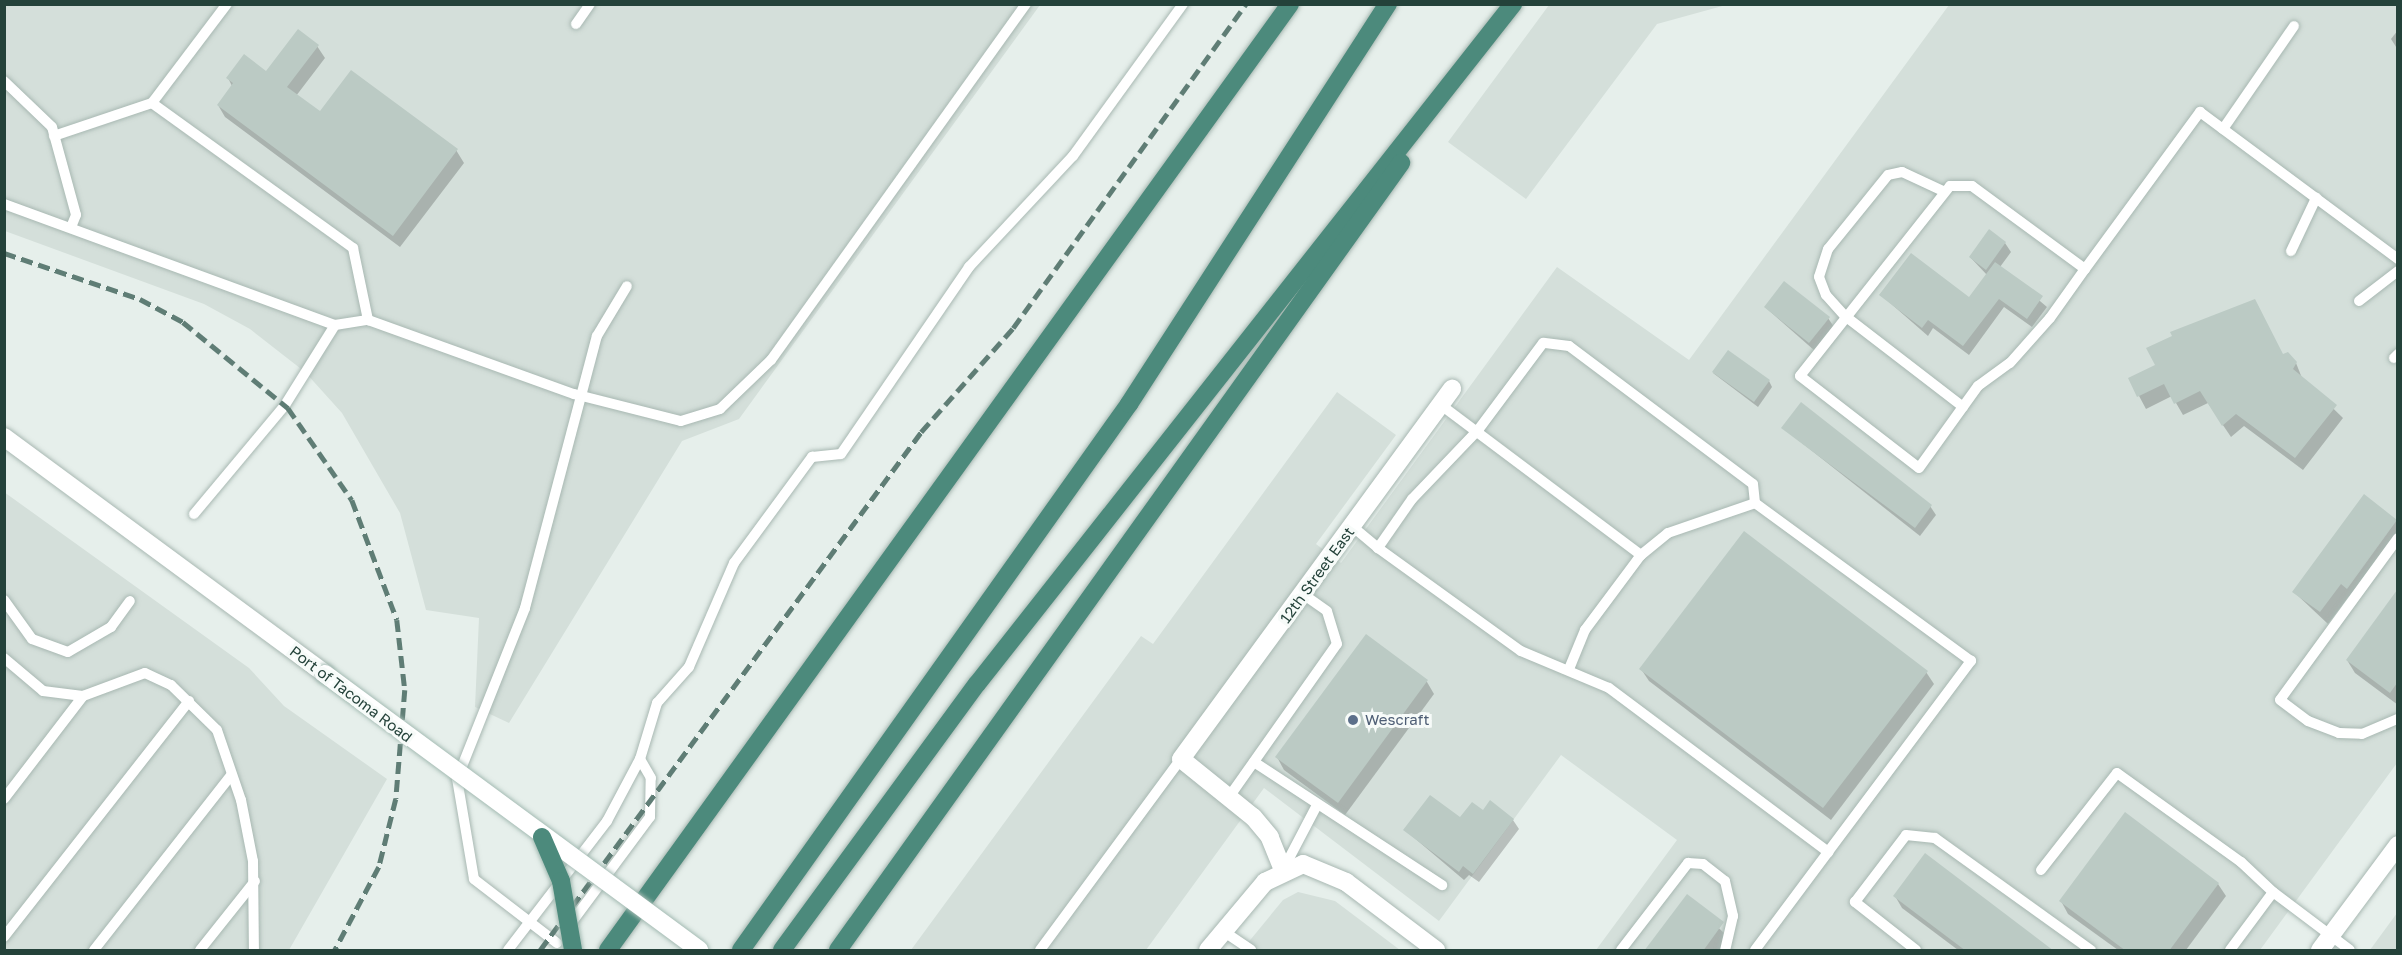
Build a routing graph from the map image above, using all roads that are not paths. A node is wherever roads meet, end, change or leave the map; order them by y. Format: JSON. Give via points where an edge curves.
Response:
{"nodes":[{"id":1,"x":227,"y":4,"type":"edge"},
{"id":2,"x":590,"y":4,"type":"edge"},
{"id":3,"x":1026,"y":4,"type":"edge"},
{"id":4,"x":1183,"y":4,"type":"edge"},
{"id":5,"x":1290,"y":4,"type":"edge"},
{"id":6,"x":1388,"y":4,"type":"edge"},
{"id":7,"x":1513,"y":4,"type":"edge"},
{"id":8,"x":1518,"y":4,"type":"edge"},
{"id":9,"x":576,"y":24,"type":"dead end"},
{"id":10,"x":2294,"y":26,"type":"dead end"},
{"id":11,"x":4,"y":81,"type":"edge"},
{"id":12,"x":153,"y":103,"type":"junction"},
{"id":13,"x":2223,"y":129,"type":"junction"},
{"id":14,"x":54,"y":136,"type":"junction"},
{"id":15,"x":1943,"y":191,"type":"junction"},
{"id":16,"x":2316,"y":198,"type":"junction"},
{"id":17,"x":4,"y":204,"type":"edge"},
{"id":18,"x":72,"y":225,"type":"junction"},
{"id":19,"x":2291,"y":251,"type":"dead end"},
{"id":20,"x":2397,"y":259,"type":"edge"},
{"id":21,"x":2085,"y":269,"type":"junction"},
{"id":22,"x":2397,"y":271,"type":"edge"},
{"id":23,"x":627,"y":286,"type":"dead end"},
{"id":24,"x":2359,"y":301,"type":"dead end"},
{"id":25,"x":1845,"y":316,"type":"junction"},
{"id":26,"x":368,"y":320,"type":"junction"},
{"id":27,"x":334,"y":325,"type":"junction"},
{"id":28,"x":1452,"y":389,"type":"dead end"},
{"id":29,"x":581,"y":396,"type":"junction"},
{"id":30,"x":1441,"y":405,"type":"junction"},
{"id":31,"x":1963,"y":406,"type":"junction"},
{"id":32,"x":1479,"y":429,"type":"junction"},
{"id":33,"x":4,"y":437,"type":"edge"},
{"id":34,"x":1755,"y":502,"type":"junction"},
{"id":35,"x":194,"y":514,"type":"dead end"},
{"id":36,"x":1353,"y":527,"type":"junction"},
{"id":37,"x":2397,"y":538,"type":"edge"},
{"id":38,"x":1378,"y":548,"type":"junction"},
{"id":39,"x":1641,"y":555,"type":"junction"},
{"id":40,"x":1304,"y":595,"type":"junction"},
{"id":41,"x":4,"y":600,"type":"edge"},
{"id":42,"x":130,"y":601,"type":"dead end"},
{"id":43,"x":6,"y":666,"type":"edge"},
{"id":44,"x":1569,"y":669,"type":"junction"},
{"id":45,"x":83,"y":696,"type":"junction"},
{"id":46,"x":189,"y":702,"type":"junction"},
{"id":47,"x":2397,"y":719,"type":"edge"},
{"id":48,"x":640,"y":759,"type":"junction"},
{"id":49,"x":1181,"y":759,"type":"junction"},
{"id":50,"x":1254,"y":762,"type":"junction"},
{"id":51,"x":231,"y":775,"type":"junction"},
{"id":52,"x":1228,"y":798,"type":"junction"},
{"id":53,"x":4,"y":799,"type":"edge"},
{"id":54,"x":1316,"y":807,"type":"junction"},
{"id":55,"x":542,"y":837,"type":"junction"},
{"id":56,"x":2397,"y":845,"type":"edge"},
{"id":57,"x":1828,"y":852,"type":"junction"},
{"id":58,"x":1283,"y":870,"type":"junction"},
{"id":59,"x":2041,"y":870,"type":"dead end"},
{"id":60,"x":255,"y":881,"type":"junction"},
{"id":61,"x":1442,"y":885,"type":"dead end"},
{"id":62,"x":2273,"y":892,"type":"junction"},
{"id":63,"x":639,"y":907,"type":"junction"},
{"id":64,"x":528,"y":918,"type":"junction"},
{"id":65,"x":1223,"y":930,"type":"junction"},
{"id":66,"x":4,"y":937,"type":"edge"},
{"id":67,"x":2325,"y":943,"type":"edge"},
{"id":68,"x":560,"y":948,"type":"edge"},
{"id":69,"x":94,"y":951,"type":"edge"},
{"id":70,"x":200,"y":951,"type":"edge"},
{"id":71,"x":254,"y":951,"type":"edge"},
{"id":72,"x":508,"y":951,"type":"edge"},
{"id":73,"x":608,"y":951,"type":"edge"},
{"id":74,"x":699,"y":951,"type":"edge"},
{"id":75,"x":741,"y":951,"type":"edge"},
{"id":76,"x":782,"y":951,"type":"edge"},
{"id":77,"x":838,"y":951,"type":"edge"},
{"id":78,"x":1040,"y":951,"type":"edge"},
{"id":79,"x":1208,"y":951,"type":"edge"},
{"id":80,"x":1251,"y":951,"type":"edge"},
{"id":81,"x":1437,"y":951,"type":"edge"},
{"id":82,"x":1622,"y":951,"type":"edge"},
{"id":83,"x":1725,"y":951,"type":"edge"},
{"id":84,"x":1755,"y":951,"type":"edge"},
{"id":85,"x":1916,"y":951,"type":"edge"},
{"id":86,"x":2091,"y":951,"type":"edge"},
{"id":87,"x":2230,"y":951,"type":"edge"},
{"id":88,"x":2350,"y":951,"type":"edge"}],
"edges":[{"from":1,"to":12,"type":"lane"},
{"from":2,"to":9,"type":"lane"},
{"from":3,"to":29,"type":"lane","via":[[771,360],[720,410],[681,421]]},
{"from":4,"to":48,"type":"lane","via":[[1073,156],[969,267],[841,454],[812,458],[734,563],[689,667],[657,703]]},
{"from":5,"to":63,"type":"highway"},
{"from":6,"to":75,"type":"highway","via":[[1129,404]]},
{"from":7,"to":76,"type":"highway","via":[[977,684]]},
{"from":8,"to":77,"type":"highway","via":[[1275,334]]},
{"from":10,"to":13,"type":"lane"},
{"from":11,"to":14,"type":"lane"},
{"from":12,"to":14,"type":"lane"},
{"from":12,"to":26,"type":"lane","via":[[353,248]]},
{"from":13,"to":16,"type":"lane"},
{"from":13,"to":21,"type":"lane","via":[[2200,112]]},
{"from":14,"to":18,"type":"lane","via":[[76,215]]},
{"from":15,"to":21,"type":"lane","via":[[1950,186],[1972,186]]},
{"from":15,"to":25,"type":"lane"},
{"from":15,"to":25,"type":"lane","via":[[1902,172],[1876,184],[1821,262],[1819,277],[1826,295]]},
{"from":16,"to":19,"type":"lane"},
{"from":16,"to":20,"type":"lane"},
{"from":17,"to":18,"type":"lane"},
{"from":18,"to":27,"type":"lane"},
{"from":21,"to":31,"type":"lane","via":[[2016,355],[1978,386]]},
{"from":22,"to":24,"type":"lane"},
{"from":23,"to":29,"type":"lane","via":[[597,336]]},
{"from":25,"to":31,"type":"lane"},
{"from":25,"to":31,"type":"lane","via":[[1800,375],[1919,468]]},
{"from":26,"to":27,"type":"lane"},
{"from":26,"to":29,"type":"lane"},
{"from":27,"to":35,"type":"lane","via":[[285,405]]},
{"from":28,"to":30,"type":"main road","name":"12th Street East"},
{"from":29,"to":64,"type":"lane","via":[[525,608],[457,779],[474,879]]},
{"from":30,"to":32,"type":"lane"},
{"from":30,"to":36,"type":"main road","name":"12th Street East"},
{"from":32,"to":34,"type":"lane","via":[[1550,340],[1569,346],[1753,484]]},
{"from":32,"to":38,"type":"lane","via":[[1412,499]]},
{"from":32,"to":39,"type":"lane"},
{"from":33,"to":55,"type":"main road","name":"Port of Tacoma Road","bridge":true},
{"from":34,"to":39,"type":"lane","via":[[1668,533]]},
{"from":34,"to":57,"type":"lane","via":[[1971,661]]},
{"from":36,"to":38,"type":"lane"},
{"from":36,"to":40,"type":"main road","name":"12th Street East"},
{"from":37,"to":47,"type":"lane","via":[[2280,700],[2308,721],[2339,733],[2362,734]]},
{"from":38,"to":44,"type":"lane","via":[[1521,651]]},
{"from":39,"to":44,"type":"lane","via":[[1585,630]]},
{"from":40,"to":49,"type":"main road","name":"12th Street East"},
{"from":40,"to":50,"type":"lane","via":[[1327,611],[1337,644]]},
{"from":41,"to":42,"type":"lane","via":[[33,639],[68,652],[111,627]]},
{"from":43,"to":45,"type":"lane","via":[[42,691]]},
{"from":44,"to":57,"type":"lane","via":[[1609,688]]},
{"from":45,"to":46,"type":"lane","via":[[145,673],[171,685]]},
{"from":45,"to":53,"type":"lane"},
{"from":46,"to":51,"type":"lane","via":[[217,730]]},
{"from":46,"to":66,"type":"lane"},
{"from":48,"to":64,"type":"lane","via":[[607,821]]},
{"from":48,"to":68,"type":"lane","via":[[651,778],[650,817]]},
{"from":49,"to":52,"type":"main road"},
{"from":49,"to":78,"type":"lane"},
{"from":50,"to":52,"type":"lane"},
{"from":50,"to":54,"type":"lane"},
{"from":51,"to":60,"type":"lane","via":[[241,800]]},
{"from":51,"to":69,"type":"lane"},
{"from":52,"to":58,"type":"main road","via":[[1270,837]]},
{"from":54,"to":58,"type":"lane"},
{"from":54,"to":61,"type":"lane","via":[[1358,826]]},
{"from":55,"to":63,"type":"main road","name":"Port of Tacoma Road","bridge":true},
{"from":55,"to":68,"type":"highway","bridge":true,"via":[[561,881]]},
{"from":56,"to":67,"type":"main road"},
{"from":57,"to":84,"type":"lane"},
{"from":58,"to":65,"type":"main road","via":[[1265,882]]},
{"from":58,"to":81,"type":"main road","via":[[1303,864],[1323,869]]},
{"from":59,"to":62,"type":"lane","via":[[2116,773],[2241,862]]},
{"from":60,"to":70,"type":"lane"},
{"from":60,"to":71,"type":"lane"},
{"from":62,"to":67,"type":"lane"},
{"from":62,"to":87,"type":"lane"},
{"from":63,"to":73,"type":"highway"},
{"from":63,"to":74,"type":"main road","name":"Port of Tacoma Road","bridge":true},
{"from":64,"to":68,"type":"lane"},
{"from":64,"to":72,"type":"lane"},
{"from":65,"to":79,"type":"main road"},
{"from":65,"to":80,"type":"lane"},
{"from":67,"to":88,"type":"lane"},
{"from":82,"to":83,"type":"lane","via":[[1688,863],[1703,864],[1725,881],[1733,916]]},
{"from":85,"to":86,"type":"lane","via":[[1855,902],[1906,835],[1935,838]]}]}
